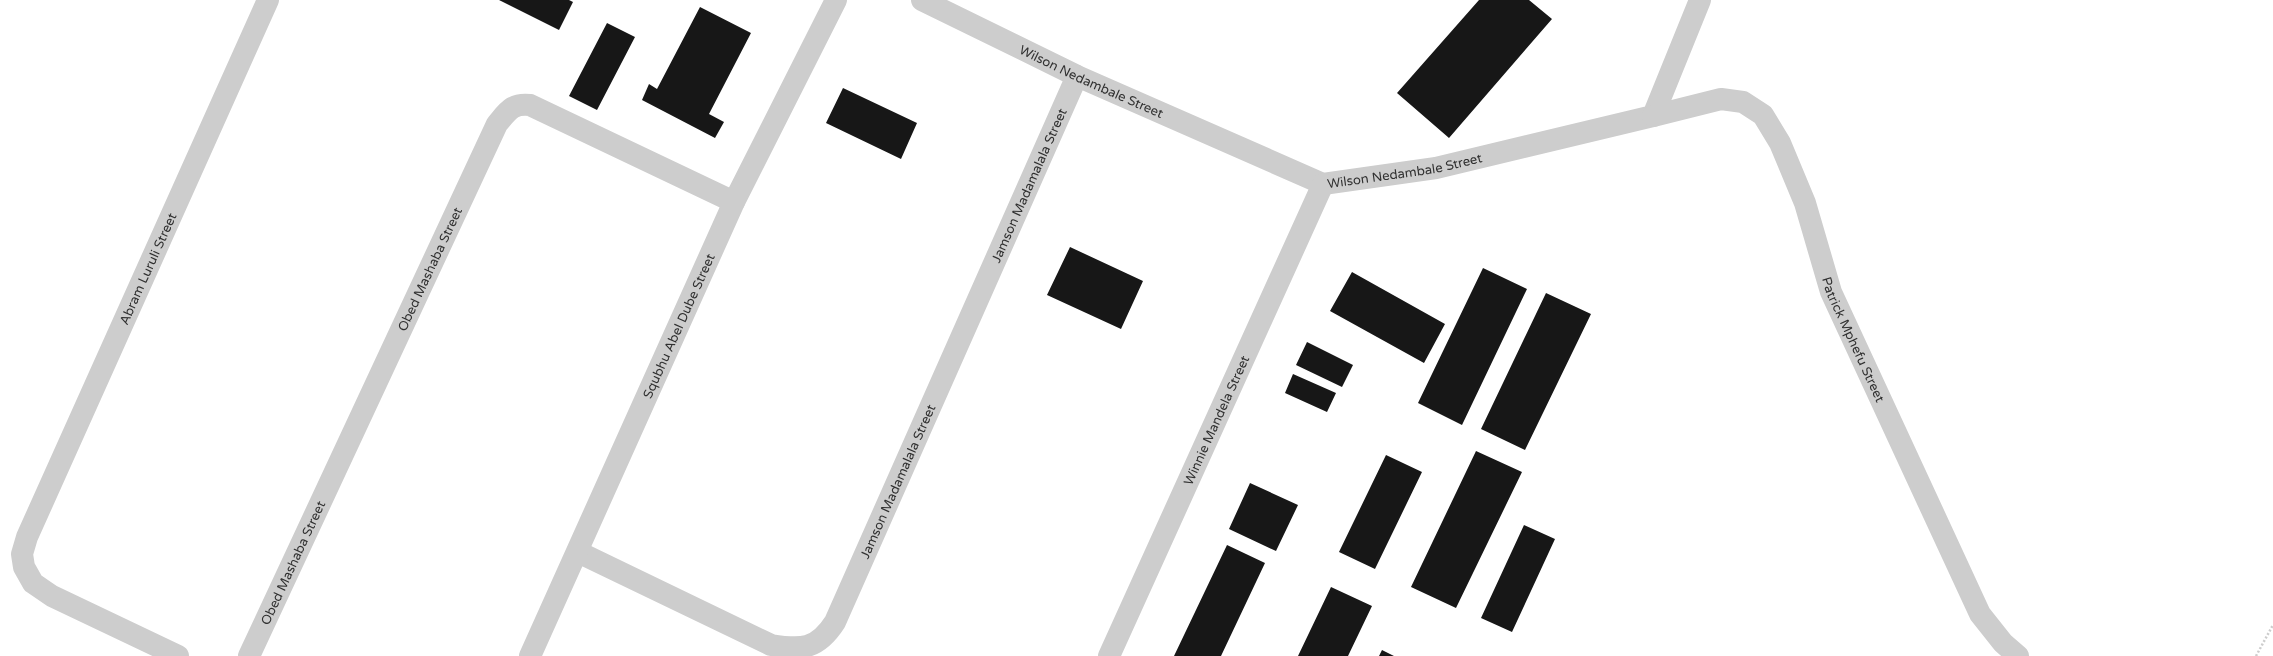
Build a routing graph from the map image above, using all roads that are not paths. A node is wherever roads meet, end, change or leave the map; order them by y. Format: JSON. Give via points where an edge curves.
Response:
{"nodes":[{"id":1,"x":268,"y":0,"type":"edge"},
{"id":2,"x":836,"y":0,"type":"edge"},
{"id":3,"x":922,"y":0,"type":"edge"},
{"id":4,"x":1700,"y":0,"type":"edge"},
{"id":5,"x":1077,"y":76,"type":"junction"},
{"id":6,"x":1653,"y":116,"type":"junction"},
{"id":7,"x":1324,"y":184,"type":"junction"},
{"id":8,"x":734,"y":202,"type":"junction"},
{"id":9,"x":578,"y":552,"type":"junction"},
{"id":10,"x":178,"y":656,"type":"edge"},
{"id":11,"x":249,"y":656,"type":"edge"},
{"id":12,"x":530,"y":656,"type":"edge"},
{"id":13,"x":1109,"y":656,"type":"edge"},
{"id":14,"x":2018,"y":656,"type":"edge"}],
"edges":[{"from":1,"to":10,"type":"street","name":"Abram Luruli Street","via":[[27,537],[22,554],[24,567],[33,582],[52,596]]},
{"from":2,"to":8,"type":"street","name":"Squbhu Abel Dube Street"},
{"from":3,"to":5,"type":"street","name":"Wilson Nedambale Street"},
{"from":4,"to":6,"type":"street"},
{"from":5,"to":7,"type":"street","name":"Wilson Nedambale Street"},
{"from":5,"to":9,"type":"street","name":"Jamson Madamalala Street","via":[[842,608],[829,632],[815,644],[795,649],[771,645]]},
{"from":6,"to":7,"type":"street","name":"Wilson Nedambale Street","via":[[1436,168]]},
{"from":6,"to":14,"type":"street","name":"Patrick Mphefu Street","via":[[1721,99],[1743,102],[1763,115],[1780,143],[1805,203],[1831,292],[1980,614],[2003,643]]},
{"from":7,"to":13,"type":"street","name":"Winnie Mandela Street"},
{"from":8,"to":9,"type":"street","name":"Squbhu Abel Dube Street"},
{"from":8,"to":11,"type":"street","name":"Obed Mashaba Street","via":[[530,105],[520,104],[509,109],[497,124]]},
{"from":9,"to":12,"type":"street","name":"Squbhu Abel Dube Street"}]}
